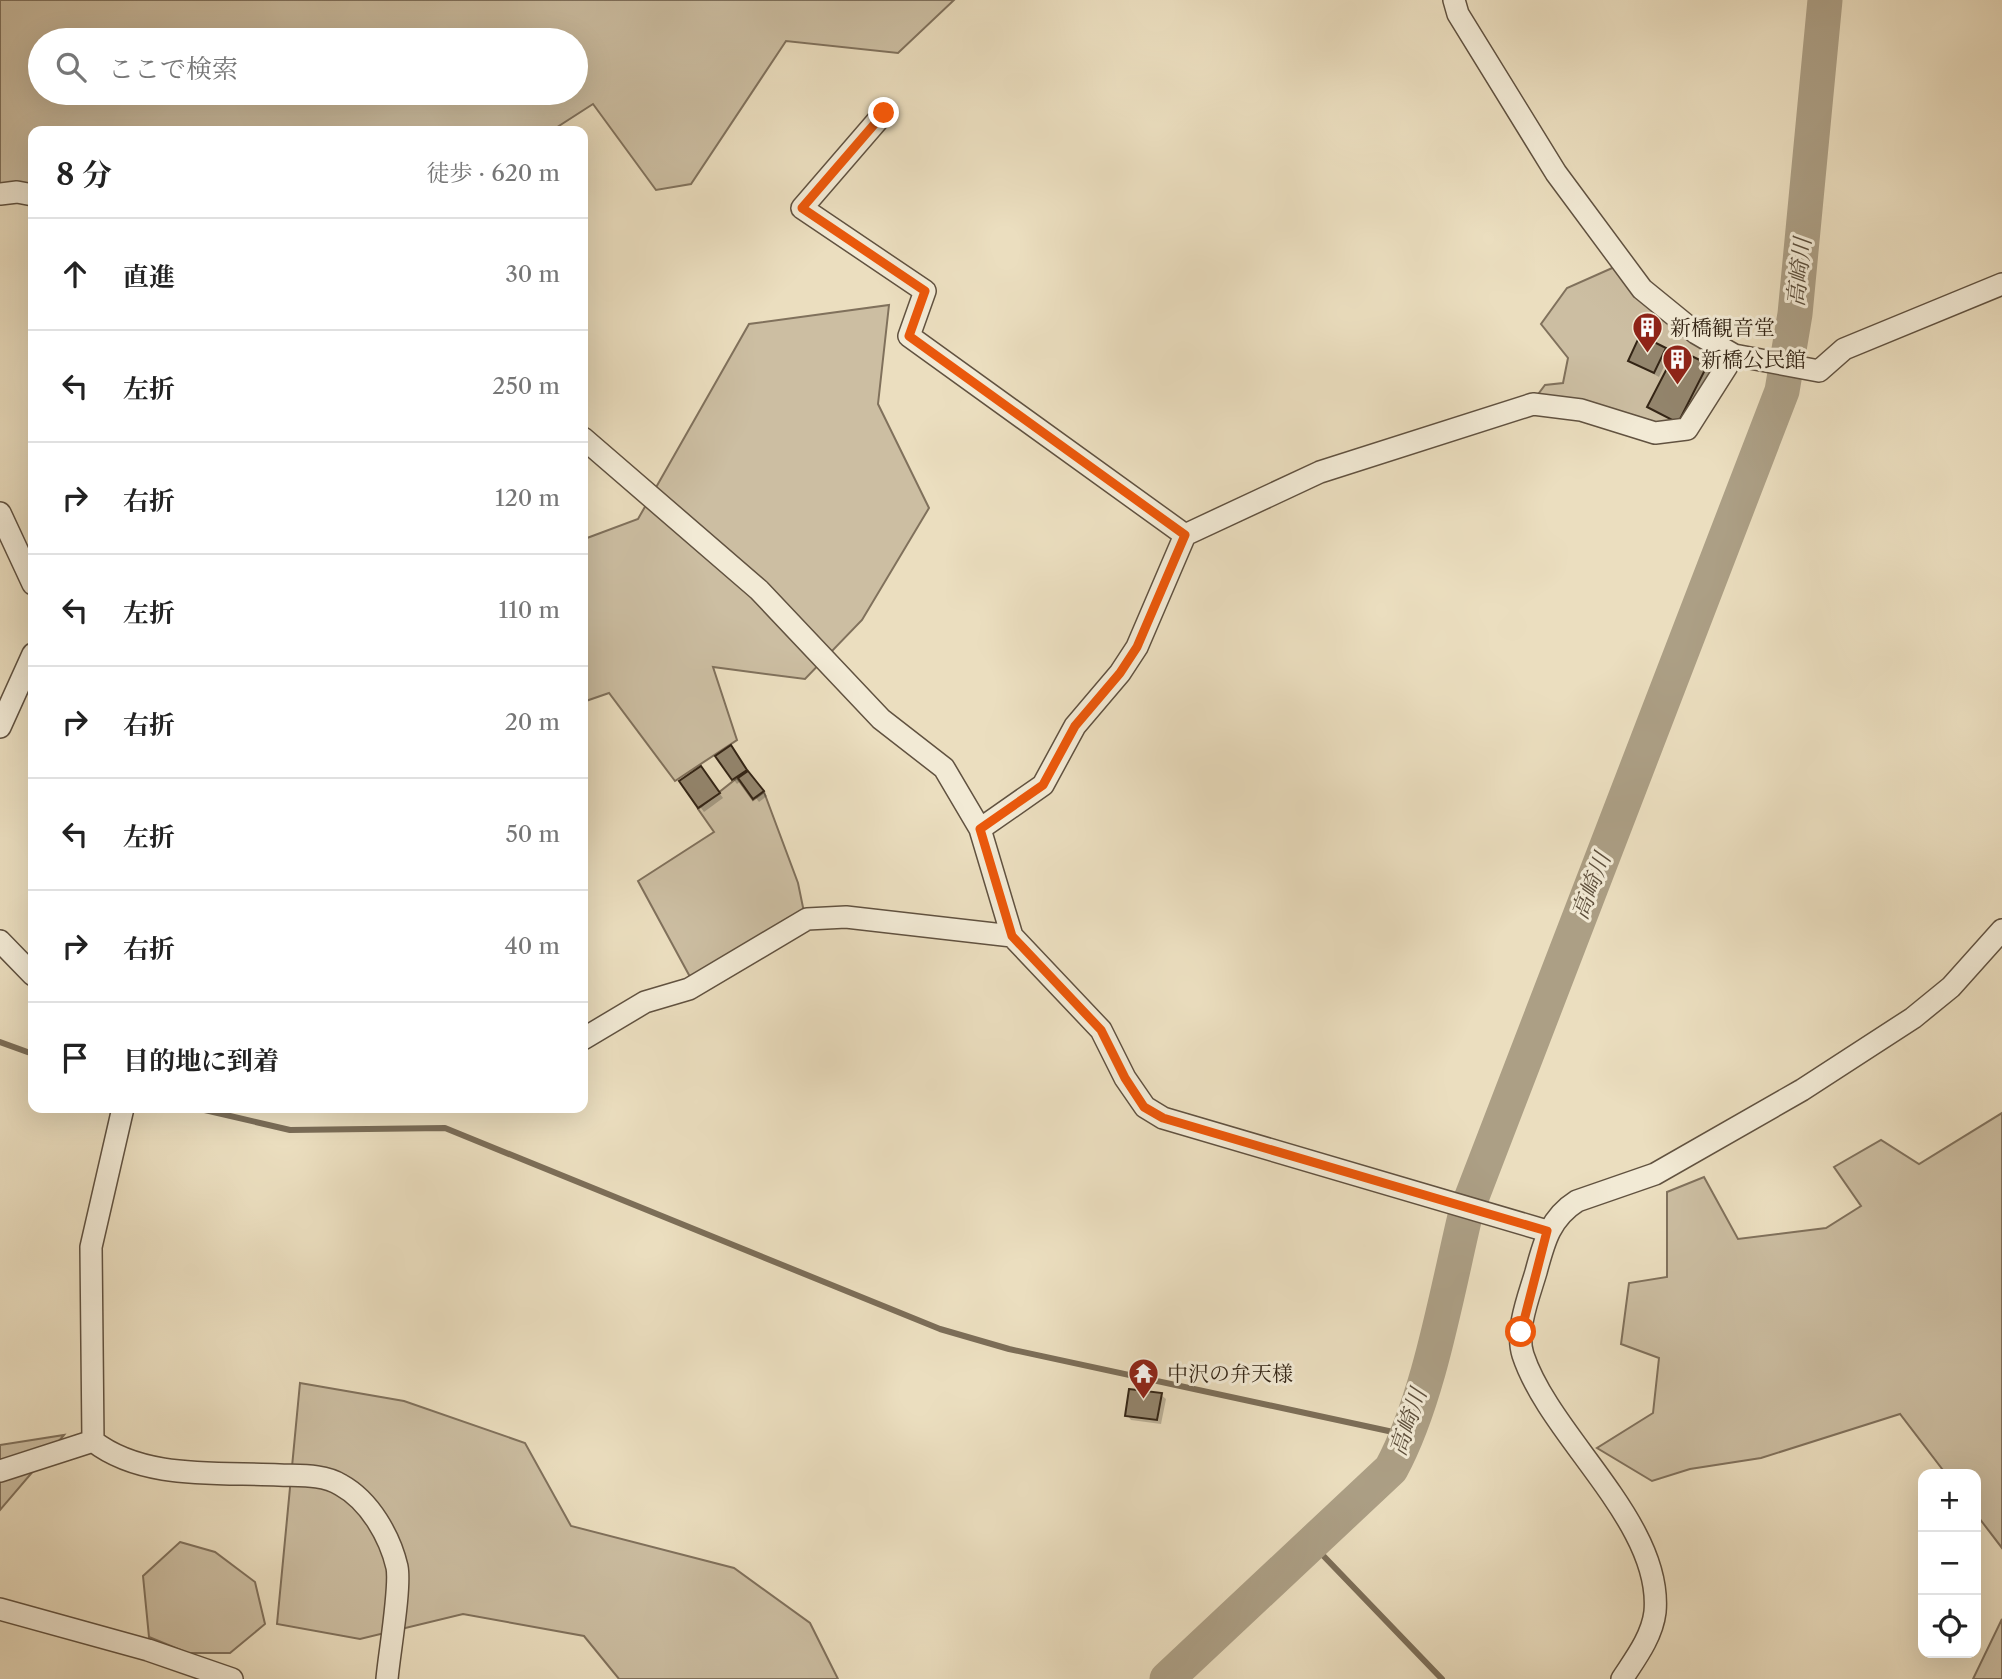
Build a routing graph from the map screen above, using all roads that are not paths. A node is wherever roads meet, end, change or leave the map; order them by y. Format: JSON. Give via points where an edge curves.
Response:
{"nodes":[{"id":1,"x":1454,"y":0,"type":"edge"},
{"id":2,"x":884,"y":113,"type":"dead end"},
{"id":3,"x":0,"y":194,"type":"edge"},
{"id":4,"x":28,"y":194,"type":"edge"},
{"id":5,"x":2002,"y":284,"type":"edge"},
{"id":6,"x":1734,"y":355,"type":"junction"},
{"id":7,"x":588,"y":442,"type":"edge"},
{"id":8,"x":0,"y":513,"type":"edge"},
{"id":9,"x":1185,"y":535,"type":"junction"},
{"id":10,"x":28,"y":573,"type":"edge"},
{"id":11,"x":28,"y":665,"type":"edge"},
{"id":12,"x":0,"y":727,"type":"edge"},
{"id":13,"x":980,"y":829,"type":"junction"},
{"id":14,"x":2002,"y":930,"type":"edge"},
{"id":15,"x":1012,"y":936,"type":"junction"},
{"id":16,"x":0,"y":941,"type":"edge"},
{"id":17,"x":28,"y":970,"type":"edge"},
{"id":18,"x":588,"y":1037,"type":"edge"},
{"id":19,"x":121,"y":1113,"type":"edge"},
{"id":20,"x":1547,"y":1231,"type":"junction"},
{"id":21,"x":93,"y":1441,"type":"junction"},
{"id":22,"x":0,"y":1471,"type":"edge"},
{"id":23,"x":0,"y":1609,"type":"edge"},
{"id":24,"x":232,"y":1679,"type":"edge"},
{"id":25,"x":387,"y":1679,"type":"edge"},
{"id":26,"x":1622,"y":1679,"type":"edge"}],
"edges":[{"from":1,"to":6,"type":"street","via":[[1458,14],[1556,173],[1642,289],[1696,333]]},
{"from":2,"to":9,"type":"street","via":[[802,208],[925,291],[909,336]]},
{"from":3,"to":4,"type":"street"},
{"from":5,"to":6,"type":"street","via":[[1844,349],[1819,371]]},
{"from":6,"to":9,"type":"street","via":[[1687,429],[1655,433],[1581,410],[1533,404],[1320,472]]},
{"from":7,"to":13,"type":"street","via":[[759,590],[881,719],[944,768]]},
{"from":8,"to":10,"type":"street"},
{"from":9,"to":13,"type":"street","via":[[1137,647],[1075,726],[1043,785]]},
{"from":11,"to":12,"type":"street"},
{"from":13,"to":15,"type":"street"},
{"from":14,"to":20,"type":"street","via":[[1951,987],[1913,1018],[1802,1090],[1655,1174],[1577,1201]]},
{"from":15,"to":18,"type":"street","via":[[846,917],[807,919],[689,989],[645,1002]]},
{"from":15,"to":20,"type":"street","via":[[1101,1030],[1144,1107],[1163,1118]]},
{"from":16,"to":17,"type":"street"},
{"from":19,"to":21,"type":"street","via":[[91,1247]]},
{"from":20,"to":26,"type":"street","via":[[1521,1332],[1523,1354],[1548,1401],[1636,1534],[1655,1585],[1655,1614],[1649,1633]]},
{"from":21,"to":22,"type":"street"},
{"from":21,"to":25,"type":"street","via":[[108,1453],[145,1466],[315,1476],[341,1485],[383,1527],[397,1570]]},
{"from":23,"to":24,"type":"street"}]}
